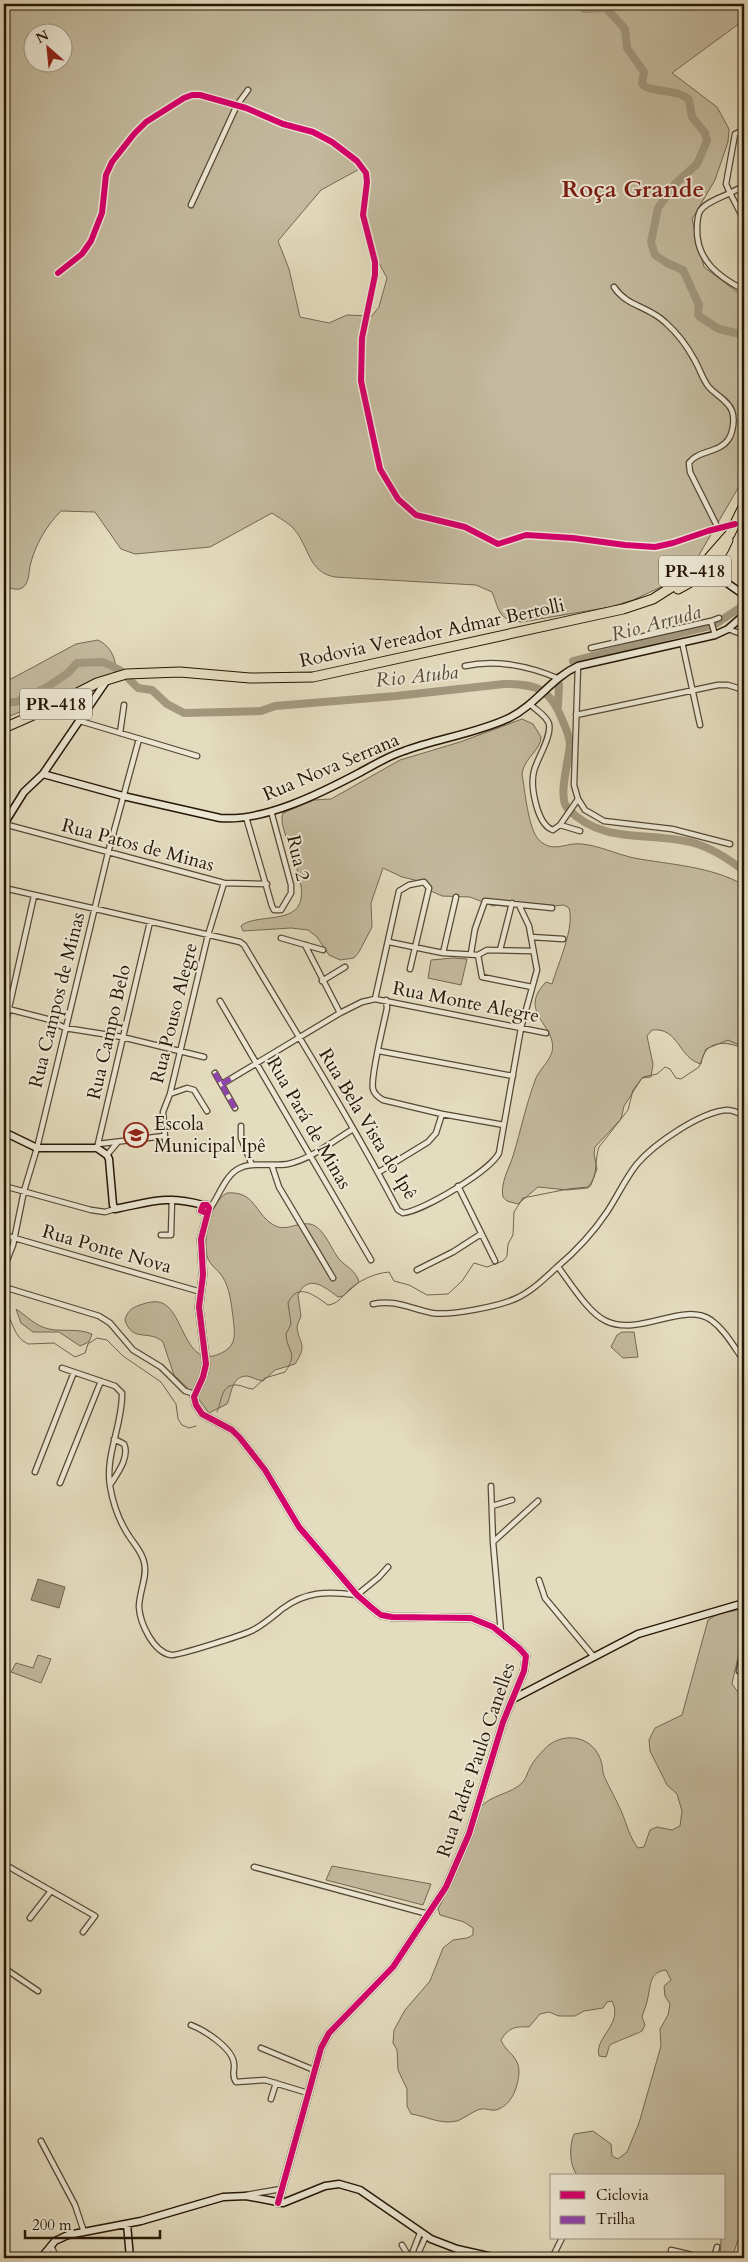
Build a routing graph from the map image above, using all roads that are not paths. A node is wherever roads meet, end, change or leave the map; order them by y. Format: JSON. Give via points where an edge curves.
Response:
{"nodes":[{"id":1,"x":248,"y":90,"type":"dead end"},
{"id":2,"x":236,"y":105,"type":"junction"},
{"id":3,"x":744,"y":130,"type":"edge"},
{"id":4,"x":744,"y":186,"type":"edge"},
{"id":5,"x":730,"y":193,"type":"junction"},
{"id":6,"x":191,"y":206,"type":"dead end"},
{"id":7,"x":744,"y":220,"type":"edge"},
{"id":8,"x":58,"y":273,"type":"dead end"},
{"id":9,"x":614,"y":287,"type":"dead end"},
{"id":10,"x":744,"y":290,"type":"edge"},
{"id":11,"x":744,"y":506,"type":"edge"},
{"id":12,"x":735,"y":524,"type":"junction"},
{"id":13,"x":718,"y":528,"type":"junction"},
{"id":14,"x":730,"y":534,"type":"junction"},
{"id":15,"x":714,"y":565,"type":"junction"},
{"id":16,"x":717,"y":576,"type":"junction"},
{"id":17,"x":700,"y":578,"type":"junction"},
{"id":18,"x":744,"y":594,"type":"edge"},
{"id":19,"x":653,"y":599,"type":"junction"},
{"id":20,"x":744,"y":615,"type":"edge"},
{"id":21,"x":719,"y":618,"type":"dead end"},
{"id":22,"x":711,"y":621,"type":"junction"},
{"id":23,"x":728,"y":630,"type":"junction"},
{"id":24,"x":715,"y":635,"type":"junction"},
{"id":25,"x":744,"y":635,"type":"edge"},
{"id":26,"x":682,"y":642,"type":"junction"},
{"id":27,"x":591,"y":648,"type":"dead end"},
{"id":28,"x":465,"y":666,"type":"dead end"},
{"id":29,"x":578,"y":666,"type":"junction"},
{"id":30,"x":112,"y":678,"type":"junction"},
{"id":31,"x":557,"y":678,"type":"junction"},
{"id":32,"x":744,"y":690,"type":"edge"},
{"id":33,"x":693,"y":691,"type":"junction"},
{"id":34,"x":533,"y":703,"type":"junction"},
{"id":35,"x":124,"y":705,"type":"dead end"},
{"id":36,"x":576,"y":716,"type":"junction"},
{"id":37,"x":80,"y":721,"type":"junction"},
{"id":38,"x":700,"y":725,"type":"dead end"},
{"id":39,"x":4,"y":728,"type":"edge"},
{"id":40,"x":120,"y":733,"type":"junction"},
{"id":41,"x":139,"y":739,"type":"junction"},
{"id":42,"x":197,"y":756,"type":"dead end"},
{"id":43,"x":43,"y":774,"type":"junction"},
{"id":44,"x":123,"y":796,"type":"junction"},
{"id":45,"x":578,"y":799,"type":"junction"},
{"id":46,"x":271,"y":811,"type":"junction"},
{"id":47,"x":246,"y":817,"type":"junction"},
{"id":48,"x":4,"y":824,"type":"edge"},
{"id":49,"x":560,"y":825,"type":"junction"},
{"id":50,"x":580,"y":831,"type":"dead end"},
{"id":51,"x":730,"y":844,"type":"dead end"},
{"id":52,"x":108,"y":853,"type":"junction"},
{"id":53,"x":224,"y":883,"type":"junction"},
{"id":54,"x":267,"y":884,"type":"junction"},
{"id":55,"x":4,"y":888,"type":"edge"},
{"id":56,"x":34,"y":896,"type":"junction"},
{"id":57,"x":456,"y":897,"type":"dead end"},
{"id":58,"x":512,"y":903,"type":"junction"},
{"id":59,"x":519,"y":905,"type":"junction"},
{"id":60,"x":552,"y":908,"type":"dead end"},
{"id":61,"x":95,"y":909,"type":"junction"},
{"id":62,"x":150,"y":922,"type":"junction"},
{"id":63,"x":208,"y":935,"type":"junction"},
{"id":64,"x":531,"y":937,"type":"junction"},
{"id":65,"x":281,"y":938,"type":"dead end"},
{"id":66,"x":562,"y":939,"type":"dead end"},
{"id":67,"x":389,"y":942,"type":"junction"},
{"id":68,"x":305,"y":945,"type":"junction"},
{"id":69,"x":416,"y":948,"type":"junction"},
{"id":70,"x":323,"y":950,"type":"dead end"},
{"id":71,"x":500,"y":950,"type":"junction"},
{"id":72,"x":533,"y":951,"type":"junction"},
{"id":73,"x":443,"y":953,"type":"junction"},
{"id":74,"x":471,"y":953,"type":"junction"},
{"id":75,"x":478,"y":955,"type":"junction"},
{"id":76,"x":345,"y":967,"type":"dead end"},
{"id":77,"x":410,"y":969,"type":"dead end"},
{"id":78,"x":322,"y":981,"type":"junction"},
{"id":79,"x":532,"y":987,"type":"junction"},
{"id":80,"x":375,"y":1000,"type":"junction"},
{"id":81,"x":386,"y":1000,"type":"junction"},
{"id":82,"x":220,"y":1001,"type":"dead end"},
{"id":83,"x":6,"y":1009,"type":"edge"},
{"id":84,"x":340,"y":1013,"type":"junction"},
{"id":85,"x":65,"y":1028,"type":"junction"},
{"id":86,"x":521,"y":1028,"type":"junction"},
{"id":87,"x":4,"y":1030,"type":"edge"},
{"id":88,"x":546,"y":1033,"type":"dead end"},
{"id":89,"x":122,"y":1037,"type":"junction"},
{"id":90,"x":299,"y":1038,"type":"junction"},
{"id":91,"x":379,"y":1051,"type":"junction"},
{"id":92,"x":181,"y":1052,"type":"junction"},
{"id":93,"x":204,"y":1057,"type":"dead end"},
{"id":94,"x":257,"y":1063,"type":"junction"},
{"id":95,"x":216,"y":1073,"type":"dead end"},
{"id":96,"x":513,"y":1076,"type":"junction"},
{"id":97,"x":222,"y":1084,"type":"junction"},
{"id":98,"x":170,"y":1094,"type":"junction"},
{"id":99,"x":235,"y":1108,"type":"dead end"},
{"id":100,"x":207,"y":1111,"type":"dead end"},
{"id":101,"x":442,"y":1114,"type":"junction"},
{"id":102,"x":744,"y":1116,"type":"edge"},
{"id":103,"x":504,"y":1125,"type":"junction"},
{"id":104,"x":241,"y":1126,"type":"dead end"},
{"id":105,"x":353,"y":1129,"type":"junction"},
{"id":106,"x":4,"y":1132,"type":"edge"},
{"id":107,"x":164,"y":1136,"type":"junction"},
{"id":108,"x":118,"y":1142,"type":"junction"},
{"id":109,"x":98,"y":1146,"type":"junction"},
{"id":110,"x":37,"y":1148,"type":"junction"},
{"id":111,"x":166,"y":1150,"type":"dead end"},
{"id":112,"x":106,"y":1154,"type":"junction"},
{"id":113,"x":310,"y":1155,"type":"junction"},
{"id":114,"x":252,"y":1165,"type":"junction"},
{"id":115,"x":272,"y":1166,"type":"junction"},
{"id":116,"x":379,"y":1172,"type":"junction"},
{"id":117,"x":4,"y":1186,"type":"edge"},
{"id":118,"x":458,"y":1186,"type":"junction"},
{"id":119,"x":24,"y":1191,"type":"junction"},
{"id":120,"x":172,"y":1199,"type":"junction"},
{"id":121,"x":116,"y":1208,"type":"junction"},
{"id":122,"x":205,"y":1209,"type":"junction"},
{"id":123,"x":481,"y":1234,"type":"junction"},
{"id":124,"x":4,"y":1235,"type":"edge"},
{"id":125,"x":161,"y":1235,"type":"dead end"},
{"id":126,"x":13,"y":1237,"type":"junction"},
{"id":127,"x":371,"y":1260,"type":"dead end"},
{"id":128,"x":495,"y":1261,"type":"dead end"},
{"id":129,"x":558,"y":1267,"type":"junction"},
{"id":130,"x":4,"y":1268,"type":"edge"},
{"id":131,"x":417,"y":1270,"type":"dead end"},
{"id":132,"x":333,"y":1278,"type":"dead end"},
{"id":133,"x":4,"y":1287,"type":"edge"},
{"id":134,"x":201,"y":1292,"type":"junction"},
{"id":135,"x":373,"y":1304,"type":"dead end"},
{"id":136,"x":744,"y":1361,"type":"edge"},
{"id":137,"x":62,"y":1368,"type":"dead end"},
{"id":138,"x":74,"y":1372,"type":"junction"},
{"id":139,"x":101,"y":1381,"type":"junction"},
{"id":140,"x":195,"y":1394,"type":"junction"},
{"id":141,"x":114,"y":1439,"type":"junction"},
{"id":142,"x":35,"y":1472,"type":"dead end"},
{"id":143,"x":60,"y":1482,"type":"dead end"},
{"id":144,"x":110,"y":1485,"type":"junction"},
{"id":145,"x":492,"y":1486,"type":"dead end"},
{"id":146,"x":512,"y":1500,"type":"dead end"},
{"id":147,"x":538,"y":1501,"type":"dead end"},
{"id":148,"x":492,"y":1506,"type":"junction"},
{"id":149,"x":493,"y":1531,"type":"junction"},
{"id":150,"x":502,"y":1534,"type":"junction"},
{"id":151,"x":493,"y":1542,"type":"junction"},
{"id":152,"x":388,"y":1567,"type":"dead end"},
{"id":153,"x":539,"y":1580,"type":"dead end"},
{"id":154,"x":357,"y":1595,"type":"junction"},
{"id":155,"x":744,"y":1603,"type":"edge"},
{"id":156,"x":501,"y":1633,"type":"junction"},
{"id":157,"x":744,"y":1646,"type":"edge"},
{"id":158,"x":594,"y":1657,"type":"junction"},
{"id":159,"x":739,"y":1671,"type":"dead end"},
{"id":160,"x":513,"y":1699,"type":"junction"},
{"id":161,"x":5,"y":1866,"type":"edge"},
{"id":162,"x":254,"y":1867,"type":"dead end"},
{"id":163,"x":51,"y":1891,"type":"junction"},
{"id":164,"x":428,"y":1914,"type":"junction"},
{"id":165,"x":30,"y":1918,"type":"dead end"},
{"id":166,"x":83,"y":1932,"type":"dead end"},
{"id":167,"x":4,"y":1968,"type":"edge"},
{"id":168,"x":38,"y":1991,"type":"dead end"},
{"id":169,"x":191,"y":2025,"type":"dead end"},
{"id":170,"x":261,"y":2048,"type":"dead end"},
{"id":171,"x":314,"y":2070,"type":"junction"},
{"id":172,"x":276,"y":2083,"type":"junction"},
{"id":173,"x":308,"y":2093,"type":"junction"},
{"id":174,"x":271,"y":2100,"type":"dead end"},
{"id":175,"x":41,"y":2141,"type":"dead end"},
{"id":176,"x":282,"y":2189,"type":"junction"},
{"id":177,"x":239,"y":2196,"type":"junction"},
{"id":178,"x":278,"y":2203,"type":"junction"},
{"id":179,"x":127,"y":2224,"type":"junction"},
{"id":180,"x":84,"y":2232,"type":"junction"},
{"id":181,"x":423,"y":2234,"type":"junction"},
{"id":182,"x":561,"y":2240,"type":"edge"},
{"id":183,"x":52,"y":2245,"type":"junction"},
{"id":184,"x":402,"y":2245,"type":"dead end"},
{"id":185,"x":717,"y":2247,"type":"dead end"},
{"id":186,"x":670,"y":2250,"type":"dead end"},
{"id":187,"x":41,"y":2258,"type":"edge"},
{"id":188,"x":56,"y":2258,"type":"edge"},
{"id":189,"x":130,"y":2258,"type":"edge"},
{"id":190,"x":416,"y":2258,"type":"edge"},
{"id":191,"x":497,"y":2258,"type":"edge"},
{"id":192,"x":552,"y":2258,"type":"edge"},
{"id":193,"x":704,"y":2258,"type":"edge"},
{"id":194,"x":714,"y":2258,"type":"edge"}],
"edges":[{"from":1,"to":2,"type":"street"},
{"from":2,"to":6,"type":"street"},
{"from":2,"to":8,"type":"street","via":[[192,95],[173,103],[146,122],[112,162],[106,176],[102,213],[91,241],[82,254]]},
{"from":2,"to":13,"type":"street","via":[[313,132],[357,161],[366,173],[363,215],[375,262],[375,275],[362,338],[361,381],[380,470],[398,500],[407,508],[416,515],[464,527],[498,544],[526,536],[655,546]]},
{"from":3,"to":5,"type":"street","via":[[735,134],[726,184]]},
{"from":4,"to":5,"type":"street"},
{"from":5,"to":7,"type":"street"},
{"from":5,"to":10,"type":"street","via":[[712,201],[701,211],[697,221],[698,245],[712,270]]},
{"from":9,"to":13,"type":"street","via":[[620,297],[665,322],[686,346],[708,386],[732,410],[733,426],[727,441],[692,458],[689,463],[690,472]]},
{"from":11,"to":12,"type":"highway","name":"Rodovia Vereador Admar Bertolli","number":"PR-418"},
{"from":12,"to":13,"type":"street"},
{"from":12,"to":14,"type":"highway","name":"Rodovia Vereador Admar Bertolli","number":"PR-418"},
{"from":14,"to":15,"type":"highway"},
{"from":14,"to":19,"type":"highway","name":"Rodovia Vereador Admar Bertolli","number":"PR-418","via":[[689,576]]},
{"from":15,"to":16,"type":"street"},
{"from":15,"to":17,"type":"highway"},
{"from":16,"to":17,"type":"street"},
{"from":16,"to":18,"type":"street"},
{"from":17,"to":19,"type":"highway"},
{"from":19,"to":30,"type":"highway","name":"Rodovia Vereador Admar Bertolli","number":"PR-418","via":[[623,609],[313,677],[250,678],[180,672],[126,674]]},
{"from":20,"to":23,"type":"street"},
{"from":21,"to":22,"type":"street"},
{"from":22,"to":24,"type":"street"},
{"from":22,"to":27,"type":"street"},
{"from":23,"to":24,"type":"street","name":"Rua Nova Serrana"},
{"from":23,"to":25,"type":"street"},
{"from":24,"to":26,"type":"street","name":"Rua Nova Serrana"},
{"from":26,"to":29,"type":"street","name":"Rua Nova Serrana"},
{"from":26,"to":33,"type":"street"},
{"from":28,"to":31,"type":"street","via":[[481,662],[516,666]]},
{"from":29,"to":31,"type":"street","name":"Rua Nova Serrana"},
{"from":29,"to":36,"type":"street"},
{"from":30,"to":37,"type":"street"},
{"from":30,"to":39,"type":"highway","name":"Rodovia Vereador Admar Bertolli","number":"PR-418"},
{"from":31,"to":34,"type":"street","name":"Rua Nova Serrana"},
{"from":32,"to":33,"type":"street","via":[[718,685]]},
{"from":33,"to":36,"type":"street"},
{"from":33,"to":38,"type":"street"},
{"from":34,"to":46,"type":"street","name":"Rua Nova Serrana","via":[[508,718],[403,751],[326,790]]},
{"from":34,"to":49,"type":"street","via":[[550,724],[533,773],[538,814],[550,829]]},
{"from":35,"to":40,"type":"street"},
{"from":36,"to":45,"type":"street","via":[[574,785]]},
{"from":37,"to":40,"type":"street"},
{"from":37,"to":43,"type":"street"},
{"from":40,"to":41,"type":"street"},
{"from":41,"to":42,"type":"street"},
{"from":41,"to":44,"type":"street","name":"Rua Campos de Minas"},
{"from":43,"to":44,"type":"street","name":"Rua Nova Serrana"},
{"from":43,"to":48,"type":"street","via":[[24,792]]},
{"from":44,"to":47,"type":"street","name":"Rua Nova Serrana","via":[[220,818]]},
{"from":44,"to":52,"type":"street","name":"Rua Campos de Minas"},
{"from":45,"to":49,"type":"street"},
{"from":45,"to":51,"type":"street","via":[[585,810],[604,821],[672,829]]},
{"from":46,"to":47,"type":"street","name":"Rua Nova Serrana"},
{"from":46,"to":54,"type":"street","name":"Rua 2","via":[[291,885],[291,893],[281,910],[274,910]]},
{"from":47,"to":54,"type":"street"},
{"from":48,"to":52,"type":"street","name":"Rua Patos de Minas"},
{"from":49,"to":50,"type":"street"},
{"from":52,"to":53,"type":"street","name":"Rua Patos de Minas"},
{"from":52,"to":61,"type":"street","name":"Rua Campos de Minas"},
{"from":53,"to":54,"type":"street","name":"Rua Patos de Minas"},
{"from":53,"to":63,"type":"street","name":"Rua Pouso Alegre"},
{"from":55,"to":56,"type":"street","name":"Rua Bela Vista do Ipê"},
{"from":56,"to":61,"type":"street","name":"Rua Bela Vista do Ipê"},
{"from":56,"to":83,"type":"street"},
{"from":57,"to":73,"type":"street"},
{"from":58,"to":59,"type":"street"},
{"from":58,"to":71,"type":"street"},
{"from":58,"to":74,"type":"street","via":[[485,901]]},
{"from":59,"to":60,"type":"street"},
{"from":59,"to":64,"type":"street","name":"Rua Bela Vista do Ipê"},
{"from":61,"to":62,"type":"street","name":"Rua Bela Vista do Ipê"},
{"from":61,"to":85,"type":"street","name":"Rua Campos de Minas"},
{"from":62,"to":63,"type":"street","name":"Rua Bela Vista do Ipê"},
{"from":62,"to":89,"type":"street","name":"Rua Campo Belo"},
{"from":63,"to":90,"type":"street","name":"Rua Bela Vista do Ipê","via":[[244,945]]},
{"from":63,"to":92,"type":"street","name":"Rua Pouso Alegre"},
{"from":64,"to":66,"type":"street"},
{"from":64,"to":72,"type":"street","name":"Rua Bela Vista do Ipê"},
{"from":65,"to":68,"type":"street"},
{"from":67,"to":69,"type":"street"},
{"from":67,"to":69,"type":"street","via":[[399,890],[424,882],[429,888]]},
{"from":67,"to":80,"type":"street"},
{"from":68,"to":70,"type":"street"},
{"from":68,"to":78,"type":"street"},
{"from":69,"to":73,"type":"street"},
{"from":69,"to":77,"type":"street"},
{"from":71,"to":72,"type":"street"},
{"from":71,"to":75,"type":"street","via":[[487,950]]},
{"from":72,"to":79,"type":"street","name":"Rua Bela Vista do Ipê","via":[[537,970]]},
{"from":73,"to":74,"type":"street"},
{"from":74,"to":75,"type":"street"},
{"from":75,"to":79,"type":"street","via":[[482,977]]},
{"from":76,"to":78,"type":"street"},
{"from":78,"to":84,"type":"street"},
{"from":79,"to":86,"type":"street","name":"Rua Bela Vista do Ipê"},
{"from":80,"to":81,"type":"street","name":"Rua Monte Alegre"},
{"from":80,"to":84,"type":"street","name":"Rua Monte Alegre","via":[[362,1002]]},
{"from":81,"to":86,"type":"street","name":"Rua Monte Alegre"},
{"from":81,"to":91,"type":"street"},
{"from":82,"to":94,"type":"street","name":"Rua Pará de Minas"},
{"from":83,"to":85,"type":"street","via":[[47,1019]]},
{"from":83,"to":87,"type":"street"},
{"from":84,"to":90,"type":"street","name":"Rua Monte Alegre"},
{"from":85,"to":89,"type":"street"},
{"from":85,"to":110,"type":"street","name":"Rua Campos de Minas"},
{"from":86,"to":88,"type":"street","name":"Rua Monte Alegre"},
{"from":86,"to":96,"type":"street","name":"Rua Bela Vista do Ipê"},
{"from":89,"to":92,"type":"street"},
{"from":89,"to":109,"type":"street","name":"Rua Campo Belo"},
{"from":90,"to":94,"type":"street","name":"Rua Monte Alegre"},
{"from":90,"to":105,"type":"street","name":"Rua Bela Vista do Ipê"},
{"from":91,"to":96,"type":"street"},
{"from":91,"to":101,"type":"street","via":[[372,1087],[376,1095],[383,1100]]},
{"from":92,"to":93,"type":"street"},
{"from":92,"to":98,"type":"street","name":"Rua Pouso Alegre"},
{"from":94,"to":97,"type":"street","name":"Rua Monte Alegre"},
{"from":94,"to":113,"type":"street","name":"Rua Pará de Minas"},
{"from":95,"to":97,"type":"street"},
{"from":96,"to":103,"type":"street","name":"Rua Bela Vista do Ipê"},
{"from":97,"to":99,"type":"street"},
{"from":98,"to":100,"type":"street","via":[[187,1088],[194,1090]]},
{"from":98,"to":107,"type":"street","name":"Rua Pouso Alegre","via":[[163,1112]]},
{"from":101,"to":103,"type":"street"},
{"from":101,"to":116,"type":"street","via":[[436,1133],[428,1142]]},
{"from":102,"to":129,"type":"street","via":[[730,1110],[714,1113],[680,1130],[650,1152],[633,1170],[602,1219]]},
{"from":103,"to":118,"type":"street","name":"Rua Bela Vista do Ipê","via":[[495,1160]]},
{"from":104,"to":114,"type":"street","via":[[241,1138]]},
{"from":105,"to":113,"type":"street"},
{"from":105,"to":116,"type":"street","name":"Rua Bela Vista do Ipê"},
{"from":106,"to":110,"type":"street"},
{"from":107,"to":108,"type":"street"},
{"from":107,"to":111,"type":"street","name":"Rua Pouso Alegre"},
{"from":108,"to":109,"type":"street"},
{"from":108,"to":112,"type":"street"},
{"from":109,"to":110,"type":"street"},
{"from":109,"to":112,"type":"street"},
{"from":110,"to":119,"type":"street","name":"Rua Campos de Minas"},
{"from":112,"to":121,"type":"street"},
{"from":113,"to":115,"type":"street"},
{"from":113,"to":127,"type":"street","name":"Rua Pará de Minas"},
{"from":114,"to":115,"type":"street"},
{"from":114,"to":122,"type":"street","via":[[239,1168],[232,1174]]},
{"from":115,"to":132,"type":"street","via":[[279,1187]]},
{"from":116,"to":118,"type":"street","name":"Rua Bela Vista do Ipê","via":[[398,1210],[403,1213],[416,1210]]},
{"from":117,"to":119,"type":"street"},
{"from":118,"to":123,"type":"street"},
{"from":119,"to":121,"type":"street","via":[[91,1210],[104,1212]]},
{"from":119,"to":126,"type":"street","name":"Rua Campos de Minas"},
{"from":120,"to":121,"type":"street"},
{"from":120,"to":122,"type":"street"},
{"from":120,"to":125,"type":"street","via":[[171,1235]]},
{"from":122,"to":134,"type":"street"},
{"from":123,"to":128,"type":"street"},
{"from":123,"to":131,"type":"street"},
{"from":124,"to":126,"type":"street","name":"Rua Ponte Nova"},
{"from":126,"to":130,"type":"street","name":"Rua Campos de Minas"},
{"from":126,"to":134,"type":"street","name":"Rua Ponte Nova"},
{"from":129,"to":135,"type":"street","via":[[517,1298],[466,1310],[438,1314],[398,1303]]},
{"from":129,"to":136,"type":"street","via":[[591,1309],[606,1321],[639,1326],[677,1316],[700,1315],[718,1326]]},
{"from":133,"to":140,"type":"street","via":[[99,1316],[110,1323],[133,1350],[161,1367],[185,1391]]},
{"from":134,"to":140,"type":"street","via":[[199,1307],[206,1364]]},
{"from":137,"to":138,"type":"street"},
{"from":138,"to":139,"type":"street"},
{"from":138,"to":142,"type":"street"},
{"from":139,"to":141,"type":"street","via":[[115,1386],[122,1393]]},
{"from":139,"to":143,"type":"street"},
{"from":140,"to":154,"type":"street","name":"Rua Padre Paulo Canelles","via":[[196,1405],[202,1414],[240,1438],[299,1527]]},
{"from":141,"to":144,"type":"street"},
{"from":141,"to":144,"type":"street","via":[[124,1444],[126,1450]]},
{"from":144,"to":154,"type":"street","via":[[123,1526],[144,1561],[140,1601],[142,1621],[155,1643],[168,1654],[181,1654],[247,1633],[309,1594]]},
{"from":145,"to":148,"type":"street"},
{"from":146,"to":148,"type":"street"},
{"from":147,"to":150,"type":"street"},
{"from":148,"to":149,"type":"street"},
{"from":149,"to":150,"type":"street"},
{"from":149,"to":151,"type":"street"},
{"from":150,"to":151,"type":"street"},
{"from":151,"to":156,"type":"street"},
{"from":152,"to":154,"type":"street"},
{"from":153,"to":158,"type":"street","via":[[545,1598]]},
{"from":154,"to":156,"type":"street","name":"Rua Padre Paulo Canelles","via":[[387,1617],[463,1616],[485,1623]]},
{"from":155,"to":158,"type":"street","via":[[643,1632]]},
{"from":156,"to":160,"type":"street","name":"Rua Padre Paulo Canelles","via":[[526,1656]]},
{"from":157,"to":159,"type":"street"},
{"from":158,"to":160,"type":"street"},
{"from":160,"to":164,"type":"street","name":"Rua Padre Paulo Canelles","via":[[460,1856],[446,1887]]},
{"from":161,"to":163,"type":"street"},
{"from":162,"to":164,"type":"street"},
{"from":163,"to":165,"type":"street"},
{"from":163,"to":166,"type":"street","via":[[95,1916]]},
{"from":164,"to":171,"type":"street","name":"Rua Padre Paulo Canelles","via":[[388,1973],[325,2039]]},
{"from":167,"to":168,"type":"street"},
{"from":169,"to":172,"type":"street","via":[[209,2034],[230,2055],[234,2062],[232,2078],[236,2082],[261,2080]]},
{"from":170,"to":171,"type":"street"},
{"from":171,"to":173,"type":"street","name":"Rua Padre Paulo Canelles"},
{"from":172,"to":173,"type":"street"},
{"from":172,"to":174,"type":"street"},
{"from":173,"to":176,"type":"street","name":"Rua Padre Paulo Canelles"},
{"from":175,"to":180,"type":"street","via":[[75,2206]]},
{"from":176,"to":177,"type":"street"},
{"from":176,"to":178,"type":"street","name":"Rua Padre Paulo Canelles"},
{"from":177,"to":178,"type":"street"},
{"from":177,"to":179,"type":"street","via":[[218,2198]]},
{"from":178,"to":181,"type":"street","via":[[295,2200],[325,2186],[346,2184],[360,2190]]},
{"from":179,"to":180,"type":"street"},
{"from":179,"to":189,"type":"street"},
{"from":180,"to":183,"type":"street","via":[[63,2237]]},
{"from":181,"to":190,"type":"street","via":[[413,2251]]},
{"from":181,"to":191,"type":"street","via":[[457,2249]]},
{"from":182,"to":192,"type":"street"},
{"from":183,"to":187,"type":"street"},
{"from":183,"to":188,"type":"street"},
{"from":184,"to":190,"type":"street","via":[[408,2256]]},
{"from":185,"to":194,"type":"street"},
{"from":186,"to":193,"type":"street"}]}
